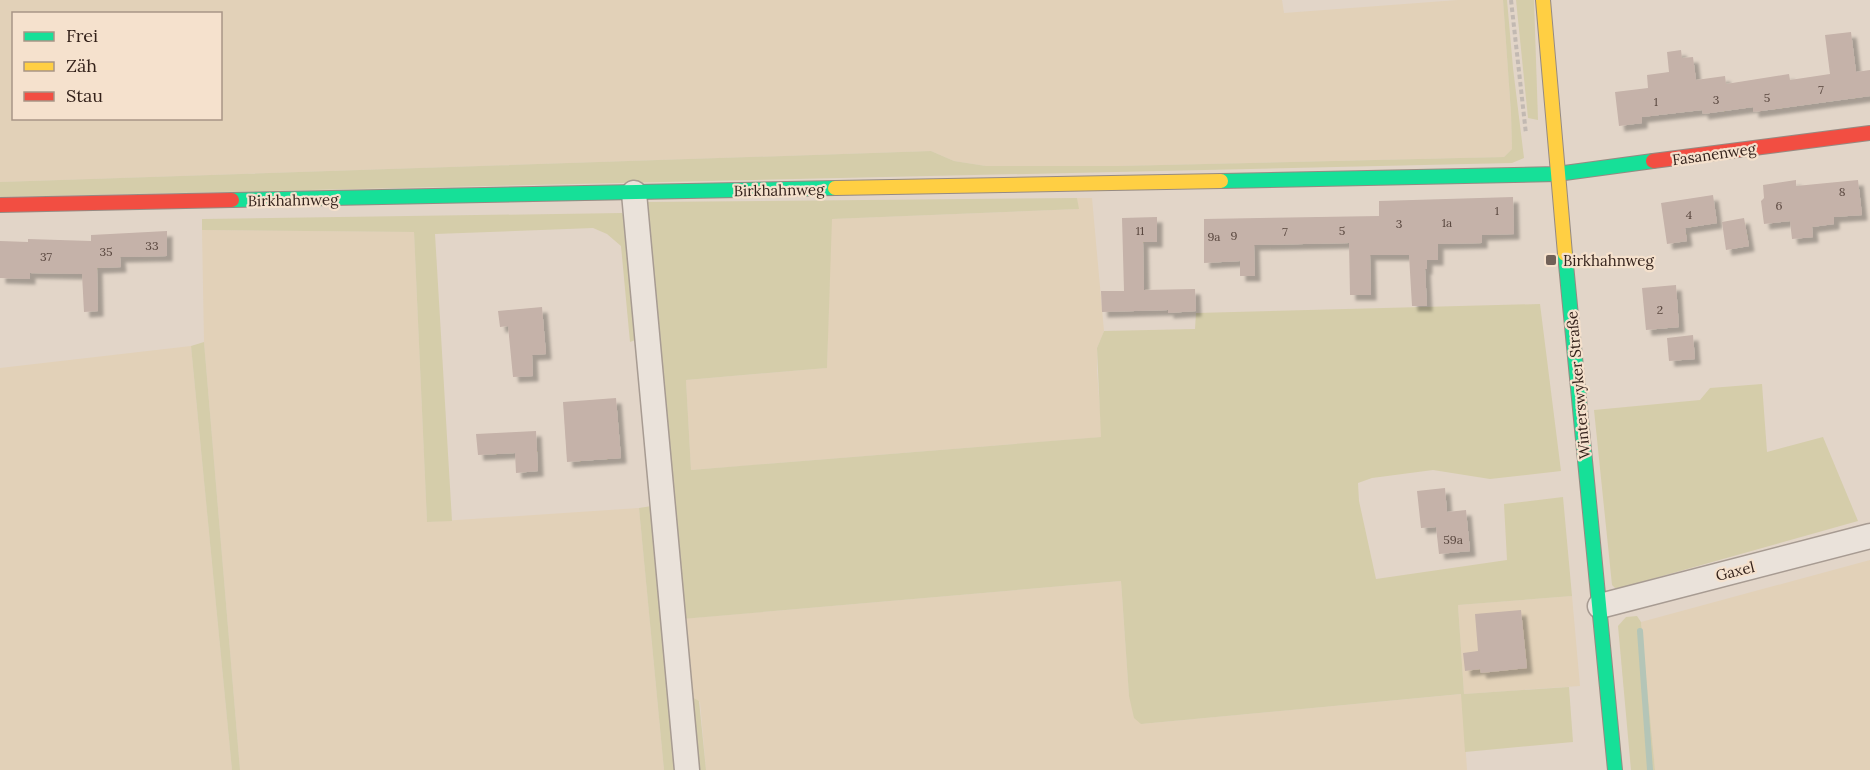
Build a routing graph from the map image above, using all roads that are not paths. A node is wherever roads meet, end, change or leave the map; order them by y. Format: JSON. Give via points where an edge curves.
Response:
{"nodes":[{"id":1,"x":1543,"y":0,"type":"edge"},
{"id":2,"x":1870,"y":133,"type":"edge"},
{"id":3,"x":1557,"y":174,"type":"junction"},
{"id":4,"x":634,"y":193,"type":"junction"},
{"id":5,"x":0,"y":205,"type":"edge"},
{"id":6,"x":1870,"y":536,"type":"edge"},
{"id":7,"x":1600,"y":606,"type":"junction"},
{"id":8,"x":687,"y":770,"type":"edge"},
{"id":9,"x":1615,"y":770,"type":"edge"}],
"edges":[{"from":1,"to":3,"type":"street","name":"Winterswyker Straße"},
{"from":2,"to":3,"type":"street","name":"Fasanenweg"},
{"from":3,"to":4,"type":"street","name":"Birkhahnweg"},
{"from":3,"to":7,"type":"street","name":"Winterswyker Straße"},
{"from":4,"to":5,"type":"street","name":"Birkhahnweg"},
{"from":4,"to":8,"type":"street"},
{"from":6,"to":7,"type":"street","name":"Gaxel"},
{"from":7,"to":9,"type":"street","name":"Winterswyker Straße"}]}
